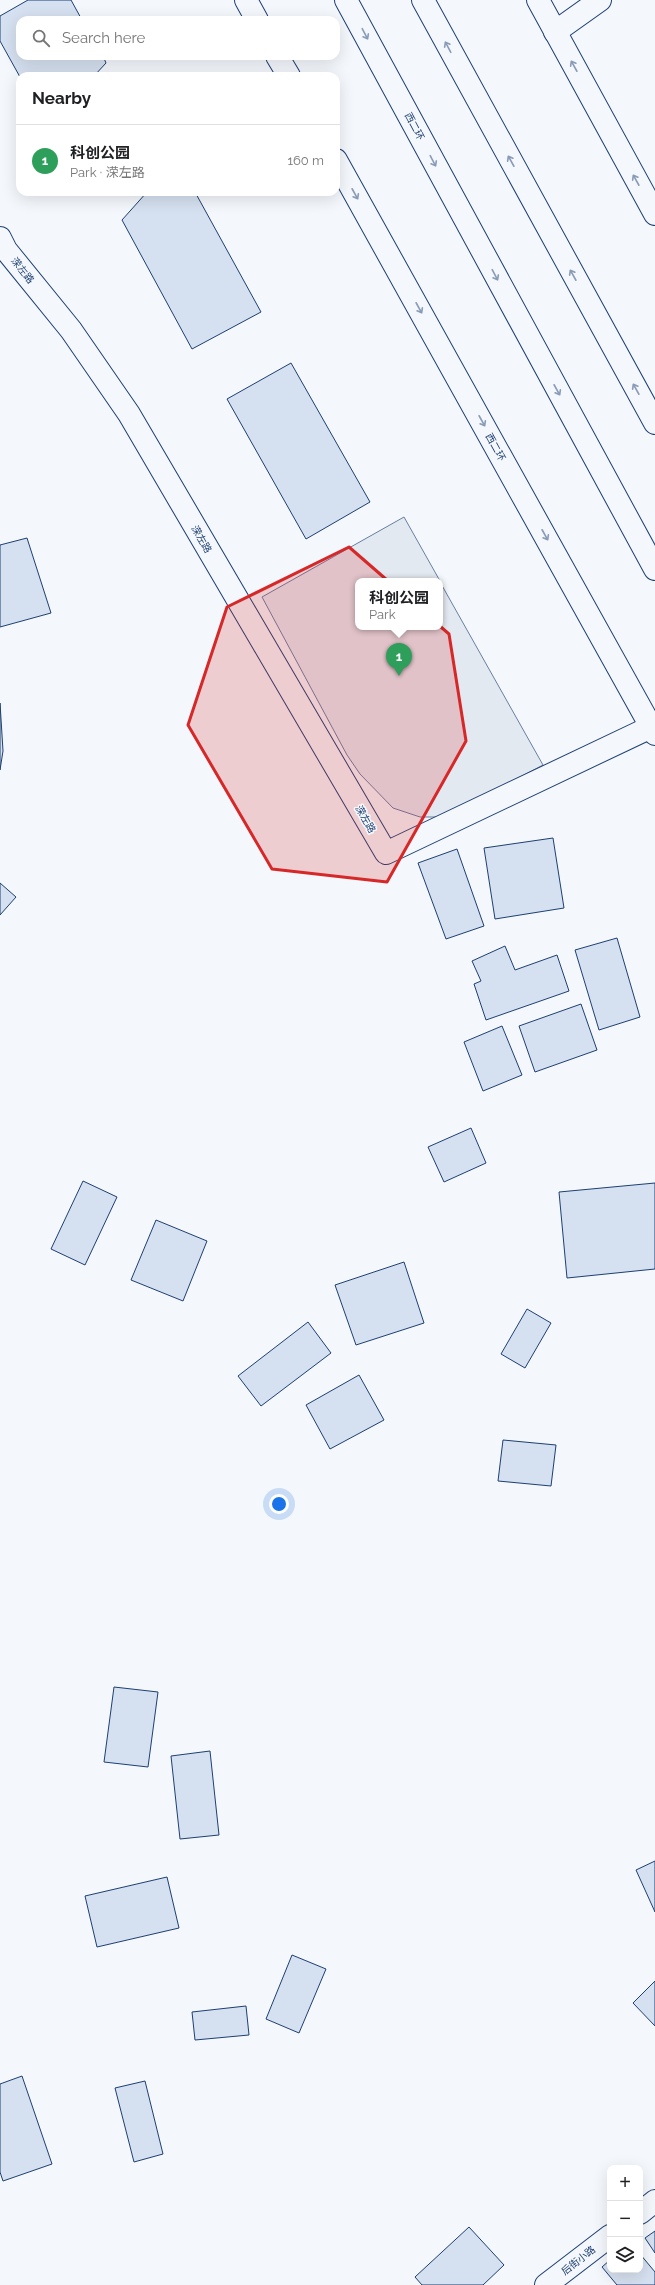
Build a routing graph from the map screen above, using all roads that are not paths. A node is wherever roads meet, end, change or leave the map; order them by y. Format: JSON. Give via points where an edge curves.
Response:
{"nodes":[{"id":1,"x":246,"y":0,"type":"edge"},
{"id":2,"x":346,"y":0,"type":"edge"},
{"id":3,"x":423,"y":0,"type":"edge"},
{"id":4,"x":538,"y":0,"type":"edge"},
{"id":5,"x":600,"y":0,"type":"edge"},
{"id":6,"x":255,"y":16,"type":"edge"},
{"id":7,"x":556,"y":32,"type":"junction"},
{"id":8,"x":279,"y":60,"type":"edge"},
{"id":9,"x":287,"y":72,"type":"edge"},
{"id":10,"x":340,"y":167,"type":"edge"},
{"id":11,"x":655,"y":214,"type":"edge"},
{"id":12,"x":0,"y":238,"type":"edge"},
{"id":13,"x":655,"y":423,"type":"edge"},
{"id":14,"x":655,"y":569,"type":"edge"},
{"id":15,"x":653,"y":731,"type":"edge"},
{"id":16,"x":655,"y":2201,"type":"edge"},
{"id":17,"x":643,"y":2211,"type":"edge"},
{"id":18,"x":609,"y":2237,"type":"edge"},
{"id":19,"x":546,"y":2285,"type":"edge"}],
"edges":[{"from":1,"to":6,"type":"main road"},
{"from":2,"to":14,"type":"main road","name":"西二环","one_way":true},
{"from":13,"to":3,"type":"main road","one_way":true},
{"from":4,"to":7,"type":"main road"},
{"from":5,"to":7,"type":"main road"},
{"from":11,"to":7,"type":"main road","one_way":true},
{"from":8,"to":9,"type":"main road"},
{"from":10,"to":15,"type":"main road","name":"西二环","one_way":true},
{"from":12,"to":15,"type":"main road","name":"溁左路","via":[[6,250],[71,330],[129,414],[386,853]]},
{"from":16,"to":17,"type":"main road"},
{"from":18,"to":19,"type":"main road","name":"后街小路"}]}
